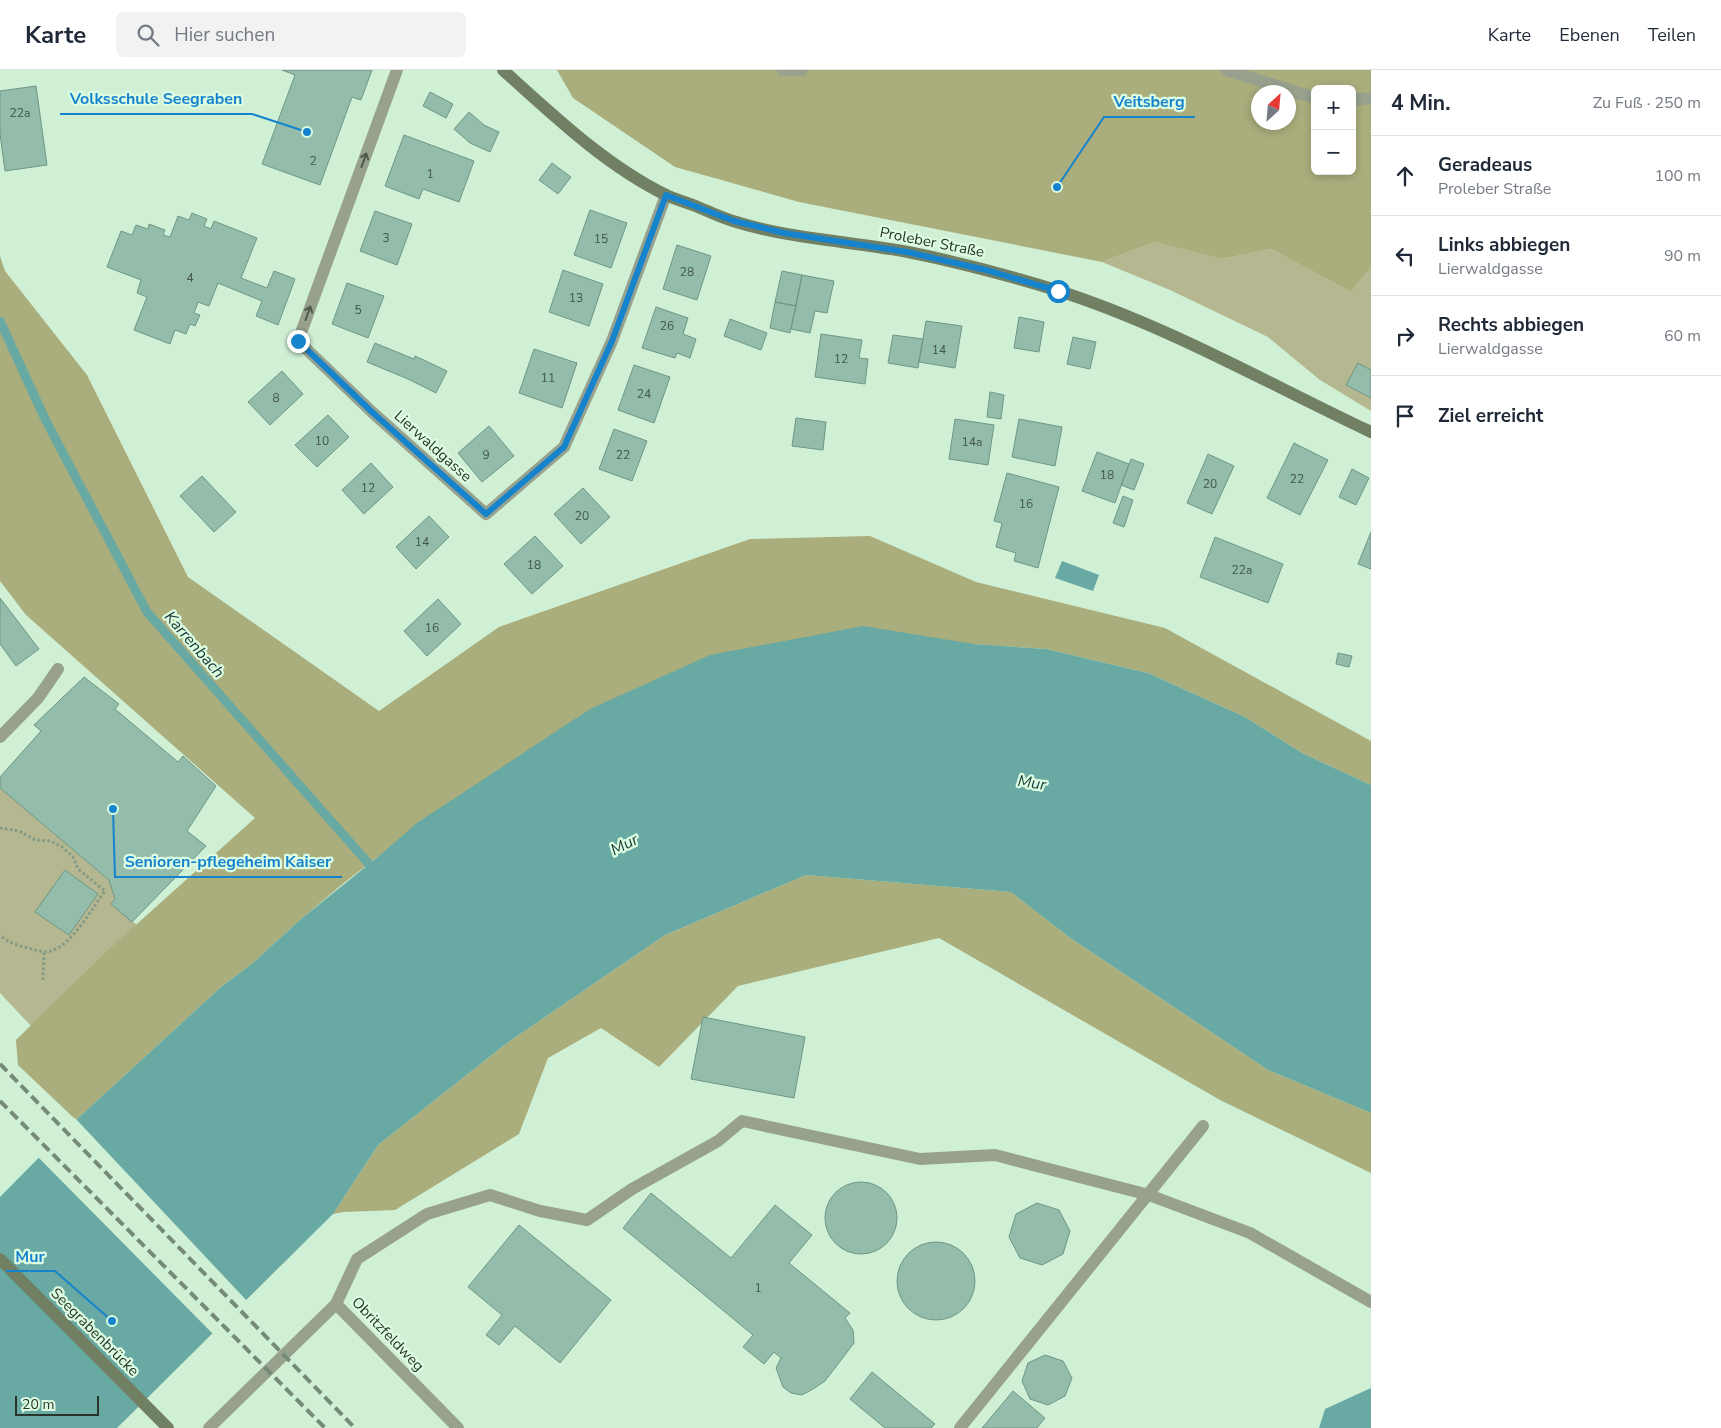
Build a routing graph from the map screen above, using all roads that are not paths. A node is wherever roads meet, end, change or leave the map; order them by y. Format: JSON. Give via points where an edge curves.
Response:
{"nodes":[{"id":1,"x":398,"y":70,"type":"edge"},
{"id":2,"x":503,"y":70,"type":"edge"},
{"id":3,"x":783,"y":70,"type":"edge"},
{"id":4,"x":802,"y":70,"type":"edge"},
{"id":5,"x":1226,"y":70,"type":"edge"},
{"id":6,"x":1311,"y":97,"type":"edge"},
{"id":7,"x":1371,"y":98,"type":"edge"},
{"id":8,"x":1356,"y":100,"type":"edge"},
{"id":9,"x":666,"y":195,"type":"junction"},
{"id":10,"x":1371,"y":432,"type":"edge"},
{"id":11,"x":58,"y":669,"type":"dead end"},
{"id":12,"x":0,"y":737,"type":"edge"},
{"id":13,"x":1203,"y":1126,"type":"dead end"},
{"id":14,"x":1149,"y":1196,"type":"junction"},
{"id":15,"x":0,"y":1259,"type":"edge"},
{"id":16,"x":1371,"y":1302,"type":"edge"},
{"id":17,"x":336,"y":1304,"type":"junction"},
{"id":18,"x":168,"y":1428,"type":"edge"},
{"id":19,"x":209,"y":1428,"type":"edge"},
{"id":20,"x":458,"y":1428,"type":"edge"},
{"id":21,"x":960,"y":1428,"type":"edge"}],
"edges":[{"from":9,"to":1,"type":"street","name":"Lierwaldgasse","one_way":true,"via":[[612,341],[564,447],[486,514],[298,341]]},
{"from":2,"to":9,"type":"main road","name":"Proleber Straße","via":[[613,163]]},
{"from":3,"to":4,"type":"street"},
{"from":5,"to":6,"type":"street"},
{"from":7,"to":8,"type":"street"},
{"from":9,"to":10,"type":"main road","name":"Proleber Straße","via":[[734,221],[784,233],[916,254],[1058,291],[1190,344]]},
{"from":11,"to":12,"type":"street","via":[[38,698]]},
{"from":13,"to":14,"type":"street"},
{"from":14,"to":16,"type":"street","via":[[1250,1233]]},
{"from":14,"to":17,"type":"street","via":[[995,1154],[920,1159],[742,1121],[718,1141],[632,1189],[587,1220],[540,1211],[490,1195],[427,1214],[357,1259]]},
{"from":14,"to":21,"type":"street"},
{"from":15,"to":18,"type":"main road","name":"Seegrabenbrücke"},
{"from":17,"to":19,"type":"street","name":"Obritzfeldweg"},
{"from":17,"to":20,"type":"street","name":"Obritzfeldweg"}]}
